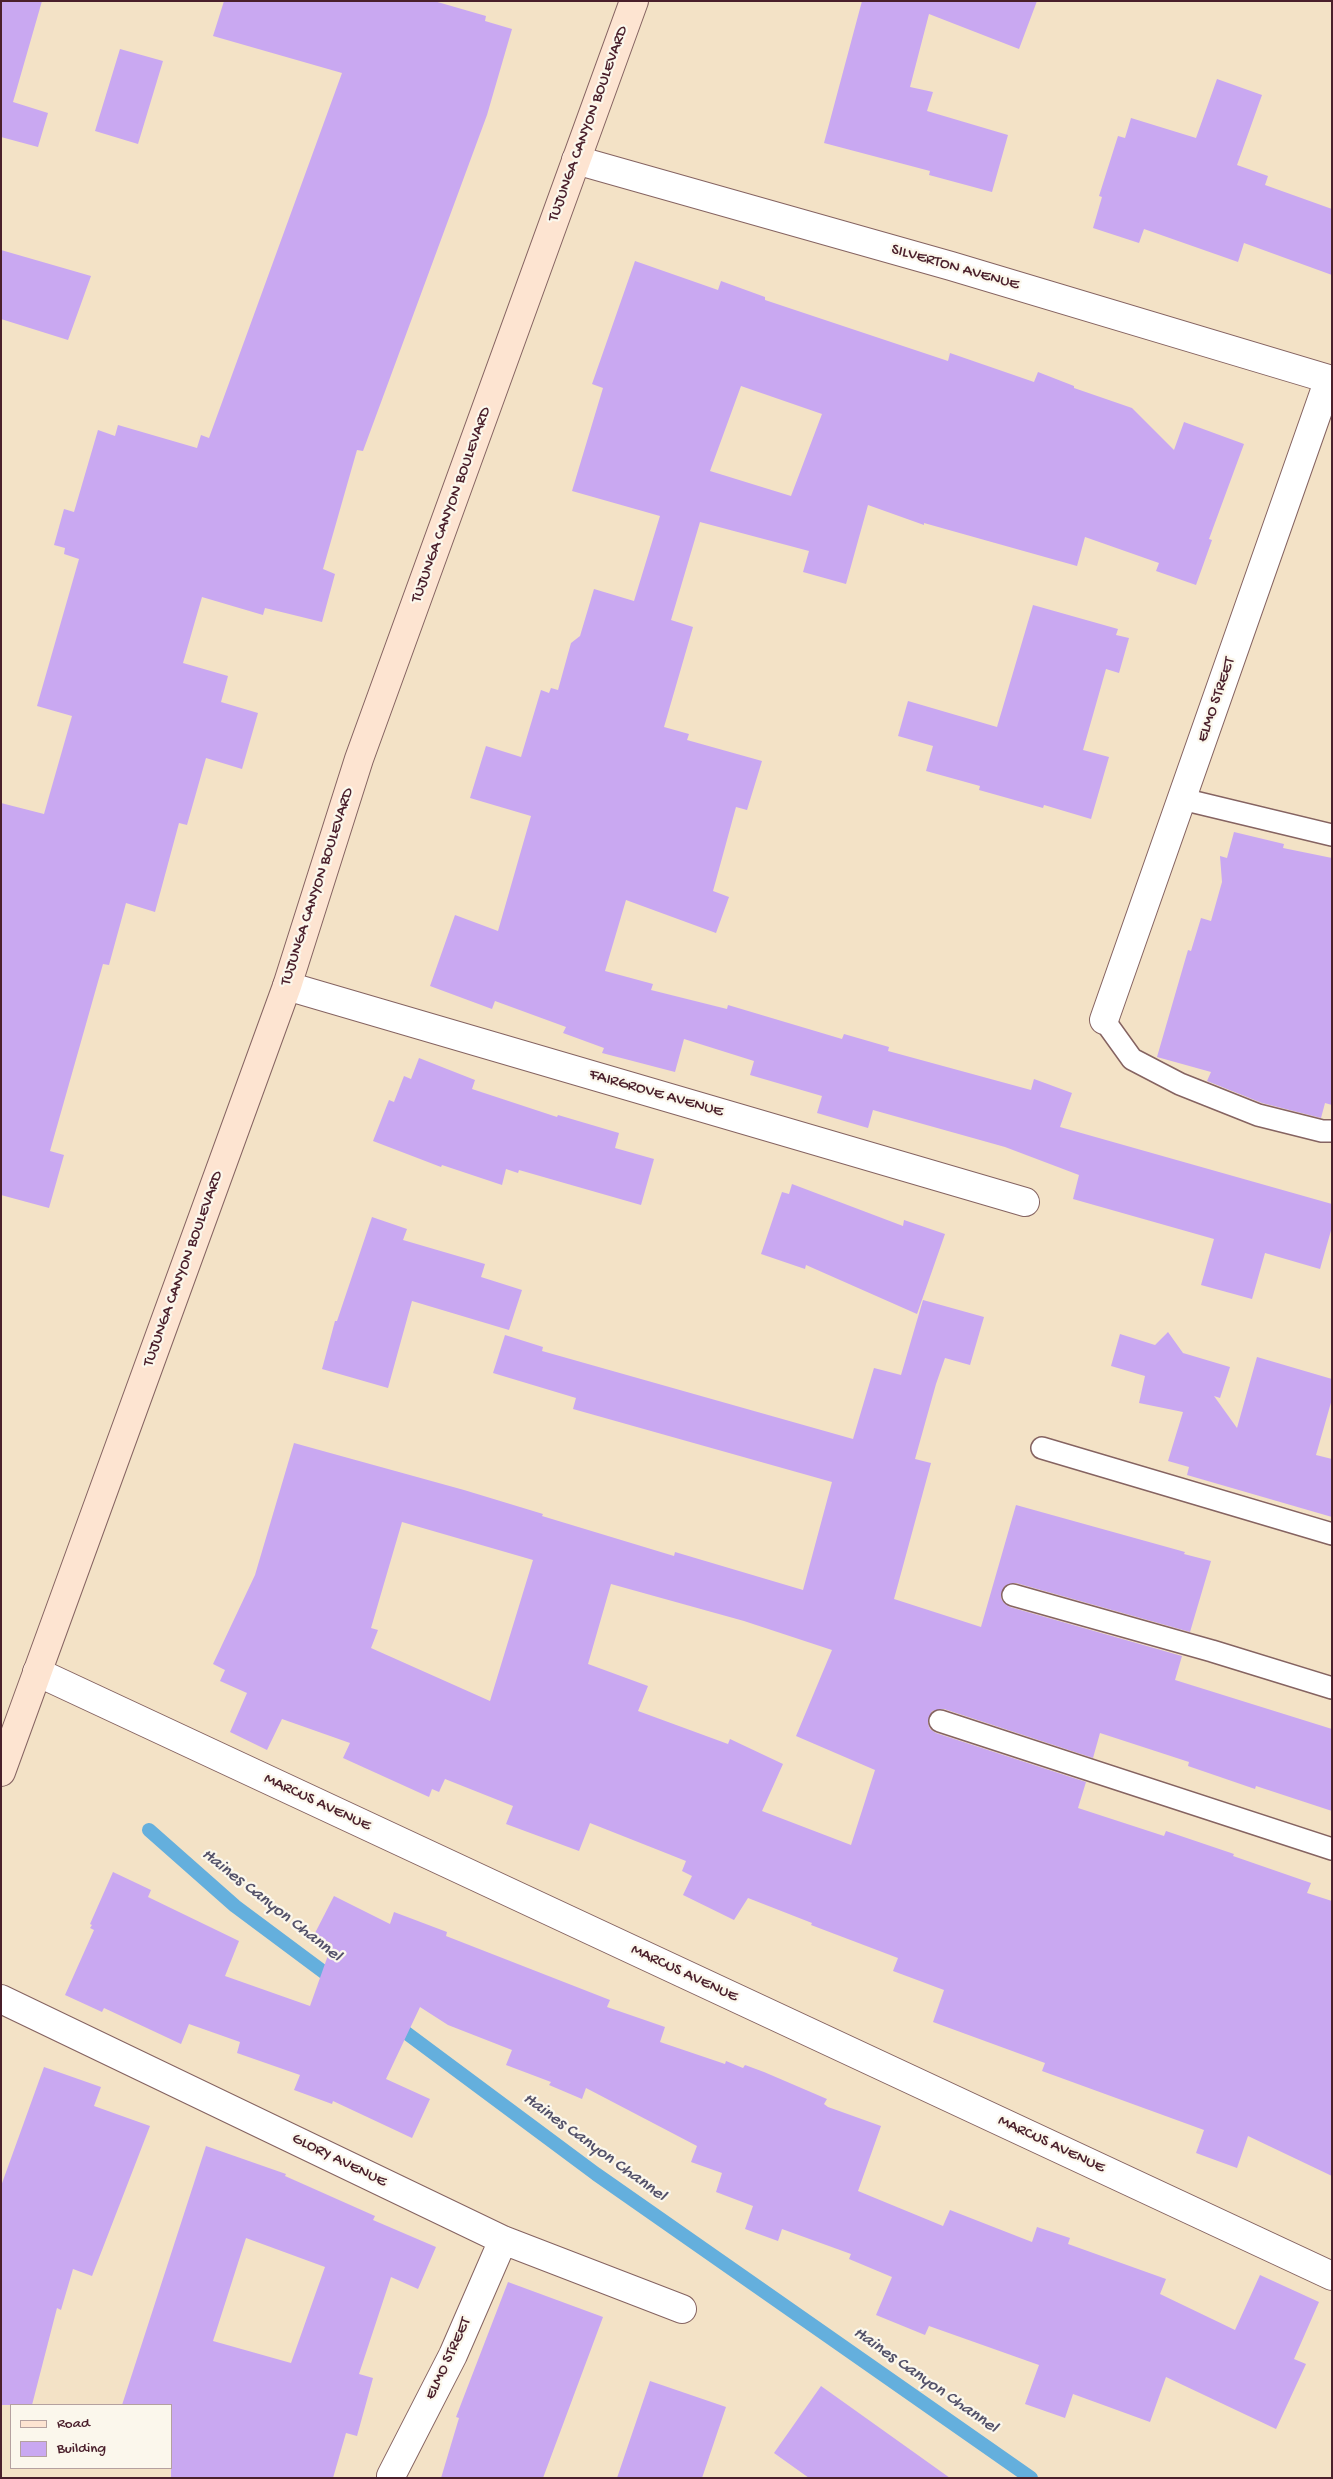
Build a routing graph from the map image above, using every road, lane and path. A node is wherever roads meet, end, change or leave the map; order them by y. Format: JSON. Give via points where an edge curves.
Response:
{"nodes":[{"id":1,"x":634,"y":1,"type":"edge"},
{"id":2,"x":576,"y":160,"type":"junction"},
{"id":3,"x":1330,"y":379,"type":"edge"},
{"id":4,"x":1182,"y":799,"type":"junction"},
{"id":5,"x":1332,"y":835,"type":"edge"},
{"id":6,"x":287,"y":986,"type":"junction"},
{"id":7,"x":1104,"y":1020,"type":"joint"},
{"id":8,"x":1332,"y":1131,"type":"edge"},
{"id":9,"x":1025,"y":1202,"type":"dead end"},
{"id":10,"x":1042,"y":1448,"type":"dead end"},
{"id":11,"x":1332,"y":1534,"type":"edge"},
{"id":12,"x":1013,"y":1595,"type":"dead end"},
{"id":13,"x":36,"y":1672,"type":"junction"},
{"id":14,"x":1332,"y":1688,"type":"edge"},
{"id":15,"x":940,"y":1721,"type":"dead end"},
{"id":16,"x":1,"y":1772,"type":"edge"},
{"id":17,"x":1332,"y":1849,"type":"edge"},
{"id":18,"x":1,"y":1999,"type":"edge"},
{"id":19,"x":502,"y":2240,"type":"junction"},
{"id":20,"x":1332,"y":2276,"type":"edge"},
{"id":21,"x":682,"y":2309,"type":"dead end"},
{"id":22,"x":391,"y":2476,"type":"dead end"}],
"edges":[{"from":1,"to":2,"type":"main road","name":"TUJUNGA CANYON BOULEVARD"},
{"from":2,"to":3,"type":"street","name":"SILVERTON AVENUE","via":[[951,266]]},
{"from":2,"to":6,"type":"main road","name":"TUJUNGA CANYON BOULEVARD","via":[[359,759]]},
{"from":3,"to":4,"type":"street","name":"ELMO STREET"},
{"from":4,"to":5,"type":"lane"},
{"from":4,"to":7,"type":"street","name":"ELMO STREET"},
{"from":6,"to":9,"type":"street","name":"FAIRGROVE AVENUE"},
{"from":6,"to":13,"type":"main road","name":"TUJUNGA CANYON BOULEVARD"},
{"from":7,"to":8,"type":"lane","via":[[1132,1059],[1180,1084],[1258,1115]]},
{"from":10,"to":11,"type":"lane"},
{"from":12,"to":14,"type":"lane"},
{"from":13,"to":16,"type":"main road","name":"TUJUNGA CANYON BOULEVARD"},
{"from":13,"to":20,"type":"street","name":"MARCUS AVENUE"},
{"from":15,"to":17,"type":"lane"},
{"from":18,"to":19,"type":"street","name":"GLORY AVENUE"},
{"from":19,"to":21,"type":"street","name":"GLORY AVENUE"},
{"from":19,"to":22,"type":"street","name":"ELMO STREET","via":[[453,2355]]}]}
